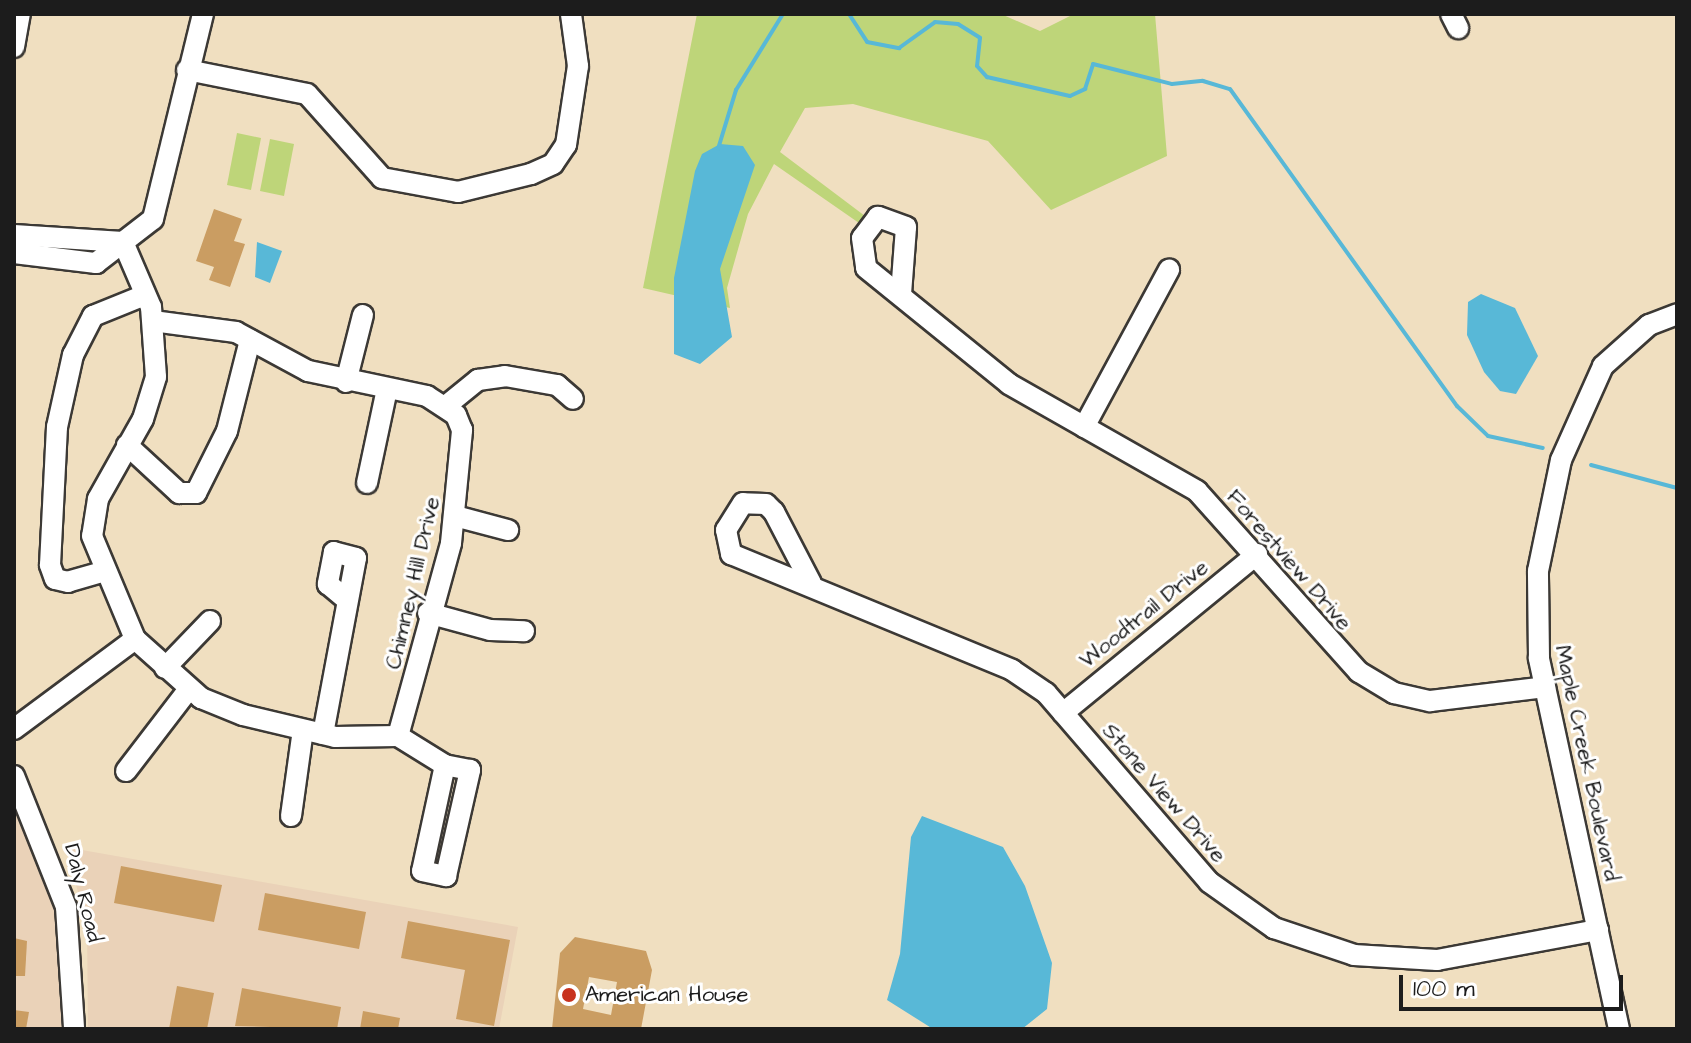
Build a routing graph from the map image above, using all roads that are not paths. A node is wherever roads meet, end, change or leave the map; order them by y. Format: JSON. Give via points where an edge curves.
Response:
{"nodes":[{"id":1,"x":20,"y":14,"type":"edge"},
{"id":2,"x":203,"y":14,"type":"edge"},
{"id":3,"x":571,"y":14,"type":"edge"},
{"id":4,"x":14,"y":47,"type":"edge"},
{"id":5,"x":187,"y":70,"type":"junction"},
{"id":6,"x":14,"y":235,"type":"edge"},
{"id":7,"x":73,"y":237,"type":"junction"},
{"id":8,"x":123,"y":242,"type":"junction"},
{"id":9,"x":14,"y":253,"type":"edge"},
{"id":10,"x":71,"y":264,"type":"junction"},
{"id":11,"x":1169,"y":270,"type":"dead end"},
{"id":12,"x":901,"y":294,"type":"dead end"},
{"id":13,"x":145,"y":295,"type":"junction"},
{"id":14,"x":1677,"y":314,"type":"edge"},
{"id":15,"x":363,"y":315,"type":"dead end"},
{"id":16,"x":153,"y":321,"type":"junction"},
{"id":17,"x":250,"y":340,"type":"junction"},
{"id":18,"x":346,"y":382,"type":"junction"},
{"id":19,"x":387,"y":389,"type":"junction"},
{"id":20,"x":573,"y":399,"type":"dead end"},
{"id":21,"x":447,"y":405,"type":"junction"},
{"id":22,"x":1084,"y":427,"type":"junction"},
{"id":23,"x":127,"y":445,"type":"junction"},
{"id":24,"x":367,"y":483,"type":"dead end"},
{"id":25,"x":455,"y":516,"type":"junction"},
{"id":26,"x":508,"y":530,"type":"dead end"},
{"id":27,"x":1257,"y":554,"type":"junction"},
{"id":28,"x":102,"y":572,"type":"junction"},
{"id":29,"x":811,"y":583,"type":"junction"},
{"id":30,"x":347,"y":600,"type":"dead end"},
{"id":31,"x":428,"y":613,"type":"junction"},
{"id":32,"x":210,"y":621,"type":"dead end"},
{"id":33,"x":524,"y":631,"type":"dead end"},
{"id":34,"x":135,"y":639,"type":"junction"},
{"id":35,"x":165,"y":668,"type":"junction"},
{"id":36,"x":1545,"y":687,"type":"junction"},
{"id":37,"x":189,"y":689,"type":"junction"},
{"id":38,"x":1063,"y":713,"type":"junction"},
{"id":39,"x":14,"y":729,"type":"edge"},
{"id":40,"x":313,"y":732,"type":"junction"},
{"id":41,"x":398,"y":736,"type":"junction"},
{"id":42,"x":445,"y":765,"type":"junction"},
{"id":43,"x":126,"y":771,"type":"dead end"},
{"id":44,"x":14,"y":776,"type":"edge"},
{"id":45,"x":291,"y":816,"type":"dead end"},
{"id":46,"x":1598,"y":930,"type":"junction"},
{"id":47,"x":74,"y":1029,"type":"edge"},
{"id":48,"x":1619,"y":1029,"type":"edge"}],
"edges":[{"from":1,"to":4,"type":"street"},
{"from":2,"to":5,"type":"street"},
{"from":3,"to":5,"type":"street","via":[[578,66],[566,145],[553,164],[531,174],[458,192],[382,178],[307,94]]},
{"from":5,"to":8,"type":"street","via":[[170,171],[153,219]]},
{"from":6,"to":7,"type":"street"},
{"from":7,"to":8,"type":"street"},
{"from":7,"to":10,"type":"street"},
{"from":8,"to":10,"type":"street","via":[[107,259]]},
{"from":8,"to":13,"type":"street"},
{"from":9,"to":10,"type":"street"},
{"from":11,"to":22,"type":"street"},
{"from":12,"to":22,"type":"street","name":"Forestview Drive","via":[[1009,384]]},
{"from":13,"to":16,"type":"street"},
{"from":13,"to":28,"type":"street","via":[[93,316],[73,355],[57,427],[50,565],[55,579],[68,582]]},
{"from":14,"to":36,"type":"street","name":"Maple Creek Boulevard","via":[[1649,325],[1603,366],[1561,460],[1538,571]]},
{"from":15,"to":18,"type":"street"},
{"from":16,"to":17,"type":"street","via":[[203,322]]},
{"from":16,"to":23,"type":"street","via":[[156,377]]},
{"from":17,"to":18,"type":"street"},
{"from":17,"to":23,"type":"street","via":[[227,431],[196,493],[179,493]]},
{"from":18,"to":19,"type":"street"},
{"from":19,"to":21,"type":"street"},
{"from":19,"to":24,"type":"street"},
{"from":20,"to":21,"type":"street","via":[[557,385],[505,376],[470,385]]},
{"from":21,"to":25,"type":"street","name":"Chimney Hill Drive","via":[[462,430]]},
{"from":22,"to":27,"type":"street","name":"Forestview Drive","via":[[1197,491]]},
{"from":23,"to":28,"type":"street","via":[[98,499],[92,536]]},
{"from":25,"to":26,"type":"street"},
{"from":25,"to":31,"type":"street","name":"Chimney Hill Drive"},
{"from":27,"to":36,"type":"street","name":"Forestview Drive","via":[[1331,646],[1394,693],[1456,702]]},
{"from":27,"to":38,"type":"street","name":"Woodtrail Drive"},
{"from":28,"to":34,"type":"street"},
{"from":29,"to":29,"type":"street","name":"Stone View Drive","via":[[731,554],[726,530],[743,503],[759,502],[774,512]]},
{"from":29,"to":38,"type":"street","name":"Stone View Drive","via":[[1012,670]]},
{"from":30,"to":40,"type":"street"},
{"from":31,"to":33,"type":"street"},
{"from":31,"to":41,"type":"street","name":"Chimney Hill Drive"},
{"from":32,"to":35,"type":"street"},
{"from":34,"to":35,"type":"street"},
{"from":34,"to":39,"type":"street"},
{"from":35,"to":37,"type":"street"},
{"from":36,"to":46,"type":"street","name":"Maple Creek Boulevard"},
{"from":37,"to":40,"type":"street","via":[[243,715]]},
{"from":37,"to":43,"type":"street"},
{"from":38,"to":46,"type":"street","name":"Stone View Drive","via":[[1209,882],[1274,928],[1317,946],[1437,960]]},
{"from":40,"to":41,"type":"street"},
{"from":40,"to":45,"type":"street"},
{"from":41,"to":42,"type":"street"},
{"from":42,"to":42,"type":"street","via":[[422,871],[446,876],[470,770]]},
{"from":44,"to":47,"type":"street","name":"Daly Road","via":[[66,907]]},
{"from":46,"to":48,"type":"street","name":"Maple Creek Boulevard"}]}
